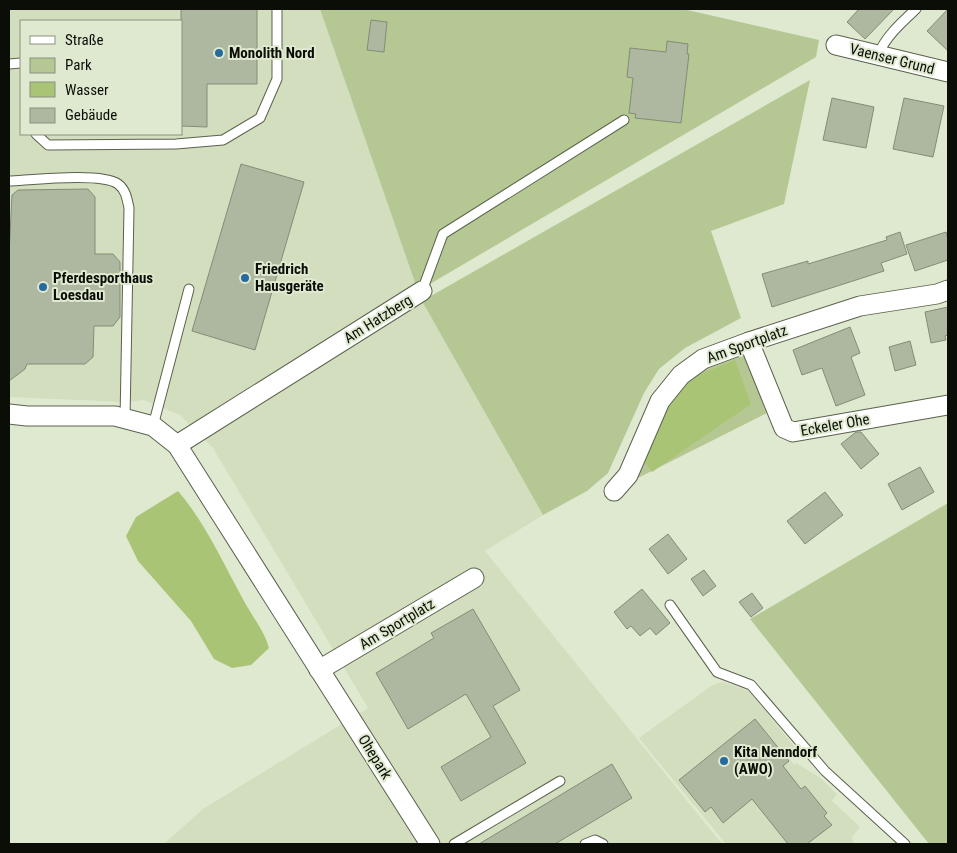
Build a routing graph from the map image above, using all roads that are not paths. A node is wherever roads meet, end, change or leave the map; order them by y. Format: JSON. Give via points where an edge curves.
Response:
{"nodes":[{"id":1,"x":277,"y":9,"type":"edge"},
{"id":2,"x":916,"y":9,"type":"edge"},
{"id":3,"x":836,"y":45,"type":"dead end"},
{"id":4,"x":878,"y":55,"type":"junction"},
{"id":5,"x":948,"y":72,"type":"edge"},
{"id":6,"x":624,"y":120,"type":"dead end"},
{"id":7,"x":37,"y":135,"type":"edge"},
{"id":8,"x":9,"y":182,"type":"edge"},
{"id":9,"x":189,"y":289,"type":"dead end"},
{"id":10,"x":948,"y":290,"type":"edge"},
{"id":11,"x":422,"y":291,"type":"joint"},
{"id":12,"x":749,"y":342,"type":"junction"},
{"id":13,"x":948,"y":405,"type":"edge"},
{"id":14,"x":9,"y":414,"type":"edge"},
{"id":15,"x":125,"y":419,"type":"junction"},
{"id":16,"x":153,"y":426,"type":"junction"},
{"id":17,"x":177,"y":445,"type":"junction"},
{"id":18,"x":614,"y":491,"type":"dead end"},
{"id":19,"x":474,"y":578,"type":"dead end"},
{"id":20,"x":670,"y":605,"type":"dead end"},
{"id":21,"x":319,"y":670,"type":"junction"},
{"id":22,"x":560,"y":781,"type":"dead end"},
{"id":23,"x":430,"y":844,"type":"edge"},
{"id":24,"x":454,"y":844,"type":"edge"},
{"id":25,"x":585,"y":844,"type":"edge"},
{"id":26,"x":603,"y":844,"type":"edge"},
{"id":27,"x":905,"y":844,"type":"edge"}],
"edges":[{"from":1,"to":7,"type":"lane","via":[[277,79],[260,118],[223,140],[176,144],[48,145]]},
{"from":2,"to":4,"type":"lane","via":[[887,39]]},
{"from":3,"to":4,"type":"street","name":"Vaenser Grund"},
{"from":4,"to":5,"type":"street","name":"Vaenser Grund"},
{"from":6,"to":11,"type":"lane","name":"Am Hatzberg","via":[[443,234]]},
{"from":8,"to":15,"type":"lane","via":[[96,178],[118,184],[126,194],[129,208]]},
{"from":9,"to":16,"type":"lane"},
{"from":10,"to":12,"type":"street","name":"Am Sportplatz","via":[[860,306]]},
{"from":11,"to":17,"type":"street","name":"Am Hatzberg"},
{"from":12,"to":13,"type":"street","name":"Eckeler Ohe","via":[[784,428],[793,432]]},
{"from":12,"to":18,"type":"street","name":"Am Sportplatz","via":[[703,359],[681,375],[660,401],[628,475]]},
{"from":14,"to":15,"type":"street","via":[[115,416]]},
{"from":15,"to":16,"type":"street"},
{"from":16,"to":17,"type":"street"},
{"from":17,"to":21,"type":"street"},
{"from":19,"to":21,"type":"street","name":"Am Sportplatz"},
{"from":20,"to":27,"type":"lane","via":[[717,672],[751,685],[825,771]]},
{"from":21,"to":23,"type":"street","name":"Ohepark"},
{"from":22,"to":24,"type":"lane"},
{"from":25,"to":26,"type":"lane","via":[[595,840]]}]}
